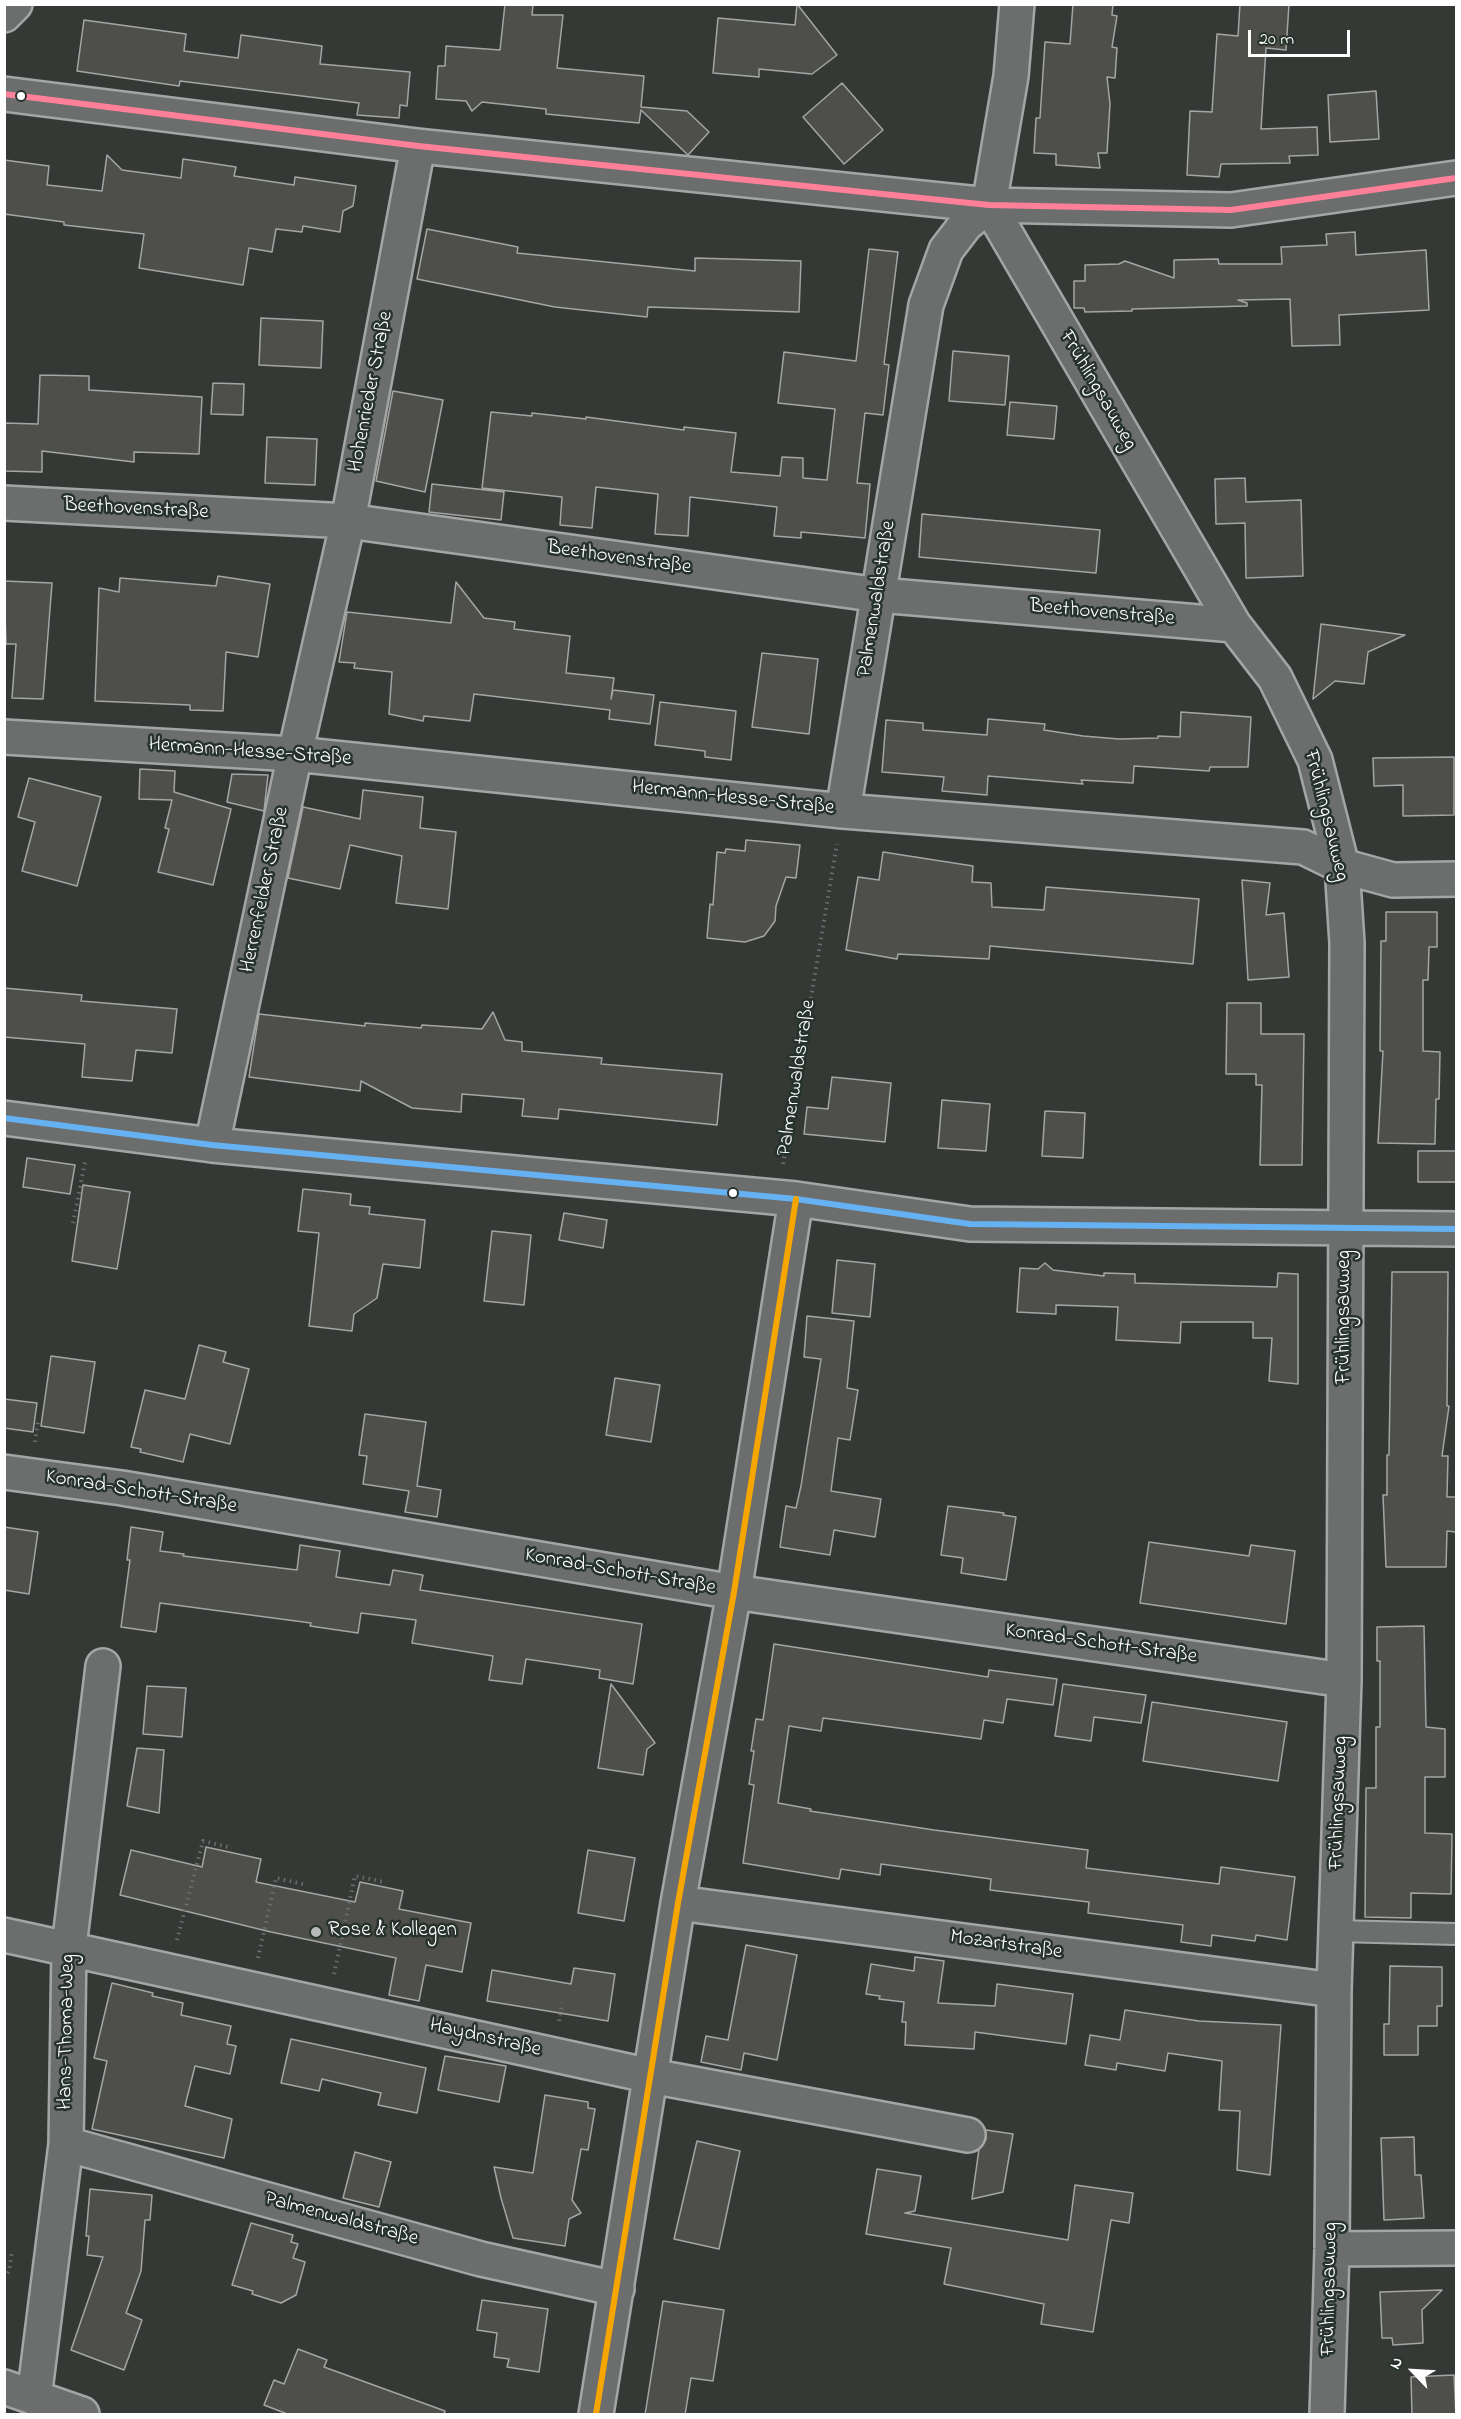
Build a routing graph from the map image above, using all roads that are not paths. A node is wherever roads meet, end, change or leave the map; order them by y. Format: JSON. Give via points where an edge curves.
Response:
{"nodes":[{"id":1,"x":15,"y":4,"type":"edge"},
{"id":2,"x":1017,"y":4,"type":"edge"},
{"id":3,"x":4,"y":15,"type":"edge"},
{"id":4,"x":4,"y":94,"type":"edge"},
{"id":5,"x":418,"y":146,"type":"junction"},
{"id":6,"x":1456,"y":178,"type":"edge"},
{"id":7,"x":989,"y":205,"type":"junction"},
{"id":8,"x":4,"y":503,"type":"edge"},
{"id":9,"x":348,"y":521,"type":"junction"},
{"id":10,"x":879,"y":595,"type":"junction"},
{"id":11,"x":1234,"y":625,"type":"junction"},
{"id":12,"x":321,"y":636,"type":"joint"},
{"id":13,"x":4,"y":737,"type":"edge"},
{"id":14,"x":295,"y":754,"type":"junction"},
{"id":15,"x":843,"y":811,"type":"junction"},
{"id":16,"x":1342,"y":866,"type":"junction"},
{"id":17,"x":1456,"y":879,"type":"edge"},
{"id":18,"x":4,"y":1118,"type":"edge"},
{"id":19,"x":212,"y":1145,"type":"junction"},
{"id":20,"x":796,"y":1199,"type":"junction"},
{"id":21,"x":1346,"y":1229,"type":"junction"},
{"id":22,"x":1456,"y":1229,"type":"edge"},
{"id":23,"x":4,"y":1472,"type":"edge"},
{"id":24,"x":734,"y":1592,"type":"junction"},
{"id":25,"x":103,"y":1666,"type":"dead end"},
{"id":26,"x":1344,"y":1680,"type":"junction"},
{"id":27,"x":678,"y":1903,"type":"junction"},
{"id":28,"x":1336,"y":1931,"type":"junction"},
{"id":29,"x":1456,"y":1934,"type":"edge"},
{"id":30,"x":4,"y":1935,"type":"edge"},
{"id":31,"x":69,"y":1947,"type":"junction"},
{"id":32,"x":1334,"y":1990,"type":"junction"},
{"id":33,"x":651,"y":2076,"type":"junction"},
{"id":34,"x":968,"y":2135,"type":"dead end"},
{"id":35,"x":66,"y":2144,"type":"junction"},
{"id":36,"x":1456,"y":2248,"type":"edge"},
{"id":37,"x":1332,"y":2249,"type":"junction"},
{"id":38,"x":617,"y":2289,"type":"junction"},
{"id":39,"x":19,"y":2393,"type":"edge"},
{"id":40,"x":82,"y":2415,"type":"edge"},
{"id":41,"x":596,"y":2415,"type":"edge"},
{"id":42,"x":1327,"y":2415,"type":"edge"}],
"edges":[{"from":1,"to":3,"type":"street"},
{"from":2,"to":7,"type":"street","via":[[1011,76]]},
{"from":4,"to":5,"type":"street"},
{"from":5,"to":7,"type":"street"},
{"from":5,"to":9,"type":"street","name":"Hohenrieder Straße"},
{"from":6,"to":7,"type":"street","via":[[1231,210]]},
{"from":7,"to":10,"type":"street","name":"Palmenwaldstraße","via":[[966,224],[946,250],[926,305]]},
{"from":7,"to":11,"type":"street","name":"Frühlingsauweg"},
{"from":8,"to":9,"type":"street","name":"Beethovenstraße"},
{"from":9,"to":10,"type":"street","name":"Beethovenstraße"},
{"from":9,"to":12,"type":"street","name":"Hohenrieder Straße"},
{"from":10,"to":11,"type":"street","name":"Beethovenstraße"},
{"from":10,"to":15,"type":"street","name":"Palmenwaldstraße"},
{"from":11,"to":16,"type":"street","name":"Frühlingsauweg","via":[[1275,678],[1315,760]]},
{"from":12,"to":14,"type":"street","name":"Herrenfelder Straße"},
{"from":13,"to":14,"type":"street","name":"Hermann-Hesse-Straße"},
{"from":14,"to":15,"type":"street","name":"Hermann-Hesse-Straße"},
{"from":14,"to":19,"type":"street","name":"Herrenfelder Straße"},
{"from":15,"to":16,"type":"street","name":"Hermann-Hesse-Straße","via":[[1303,847]]},
{"from":16,"to":17,"type":"street","name":"Hermann-Hesse-Straße","via":[[1393,880]]},
{"from":16,"to":21,"type":"street","name":"Frühlingsauweg","via":[[1347,943]]},
{"from":18,"to":19,"type":"street"},
{"from":19,"to":20,"type":"street"},
{"from":20,"to":21,"type":"street","via":[[970,1224]]},
{"from":20,"to":24,"type":"street"},
{"from":21,"to":22,"type":"street"},
{"from":21,"to":26,"type":"street","name":"Frühlingsauweg"},
{"from":23,"to":24,"type":"street","name":"Konrad-Schott-Straße","via":[[122,1488]]},
{"from":24,"to":26,"type":"street","name":"Konrad-Schott-Straße"},
{"from":24,"to":27,"type":"street"},
{"from":25,"to":31,"type":"street","name":"Hans-Thoma-Weg"},
{"from":26,"to":28,"type":"street","name":"Frühlingsauweg"},
{"from":27,"to":32,"type":"street","name":"Mozartstraße"},
{"from":27,"to":33,"type":"street"},
{"from":28,"to":29,"type":"lane"},
{"from":28,"to":32,"type":"street","name":"Frühlingsauweg"},
{"from":30,"to":31,"type":"street","name":"Haydnstraße"},
{"from":31,"to":33,"type":"street","name":"Haydnstraße"},
{"from":31,"to":35,"type":"street","name":"Hans-Thoma-Weg"},
{"from":32,"to":37,"type":"street","name":"Frühlingsauweg"},
{"from":33,"to":34,"type":"street","name":"Haydnstraße"},
{"from":33,"to":38,"type":"street"},
{"from":35,"to":38,"type":"street","name":"Palmenwaldstraße","via":[[481,2259]]},
{"from":35,"to":39,"type":"street","name":"Hans-Thoma-Weg"},
{"from":36,"to":37,"type":"street"},
{"from":37,"to":42,"type":"street","name":"Frühlingsauweg"},
{"from":38,"to":41,"type":"street"},
{"from":39,"to":40,"type":"street"}]}
